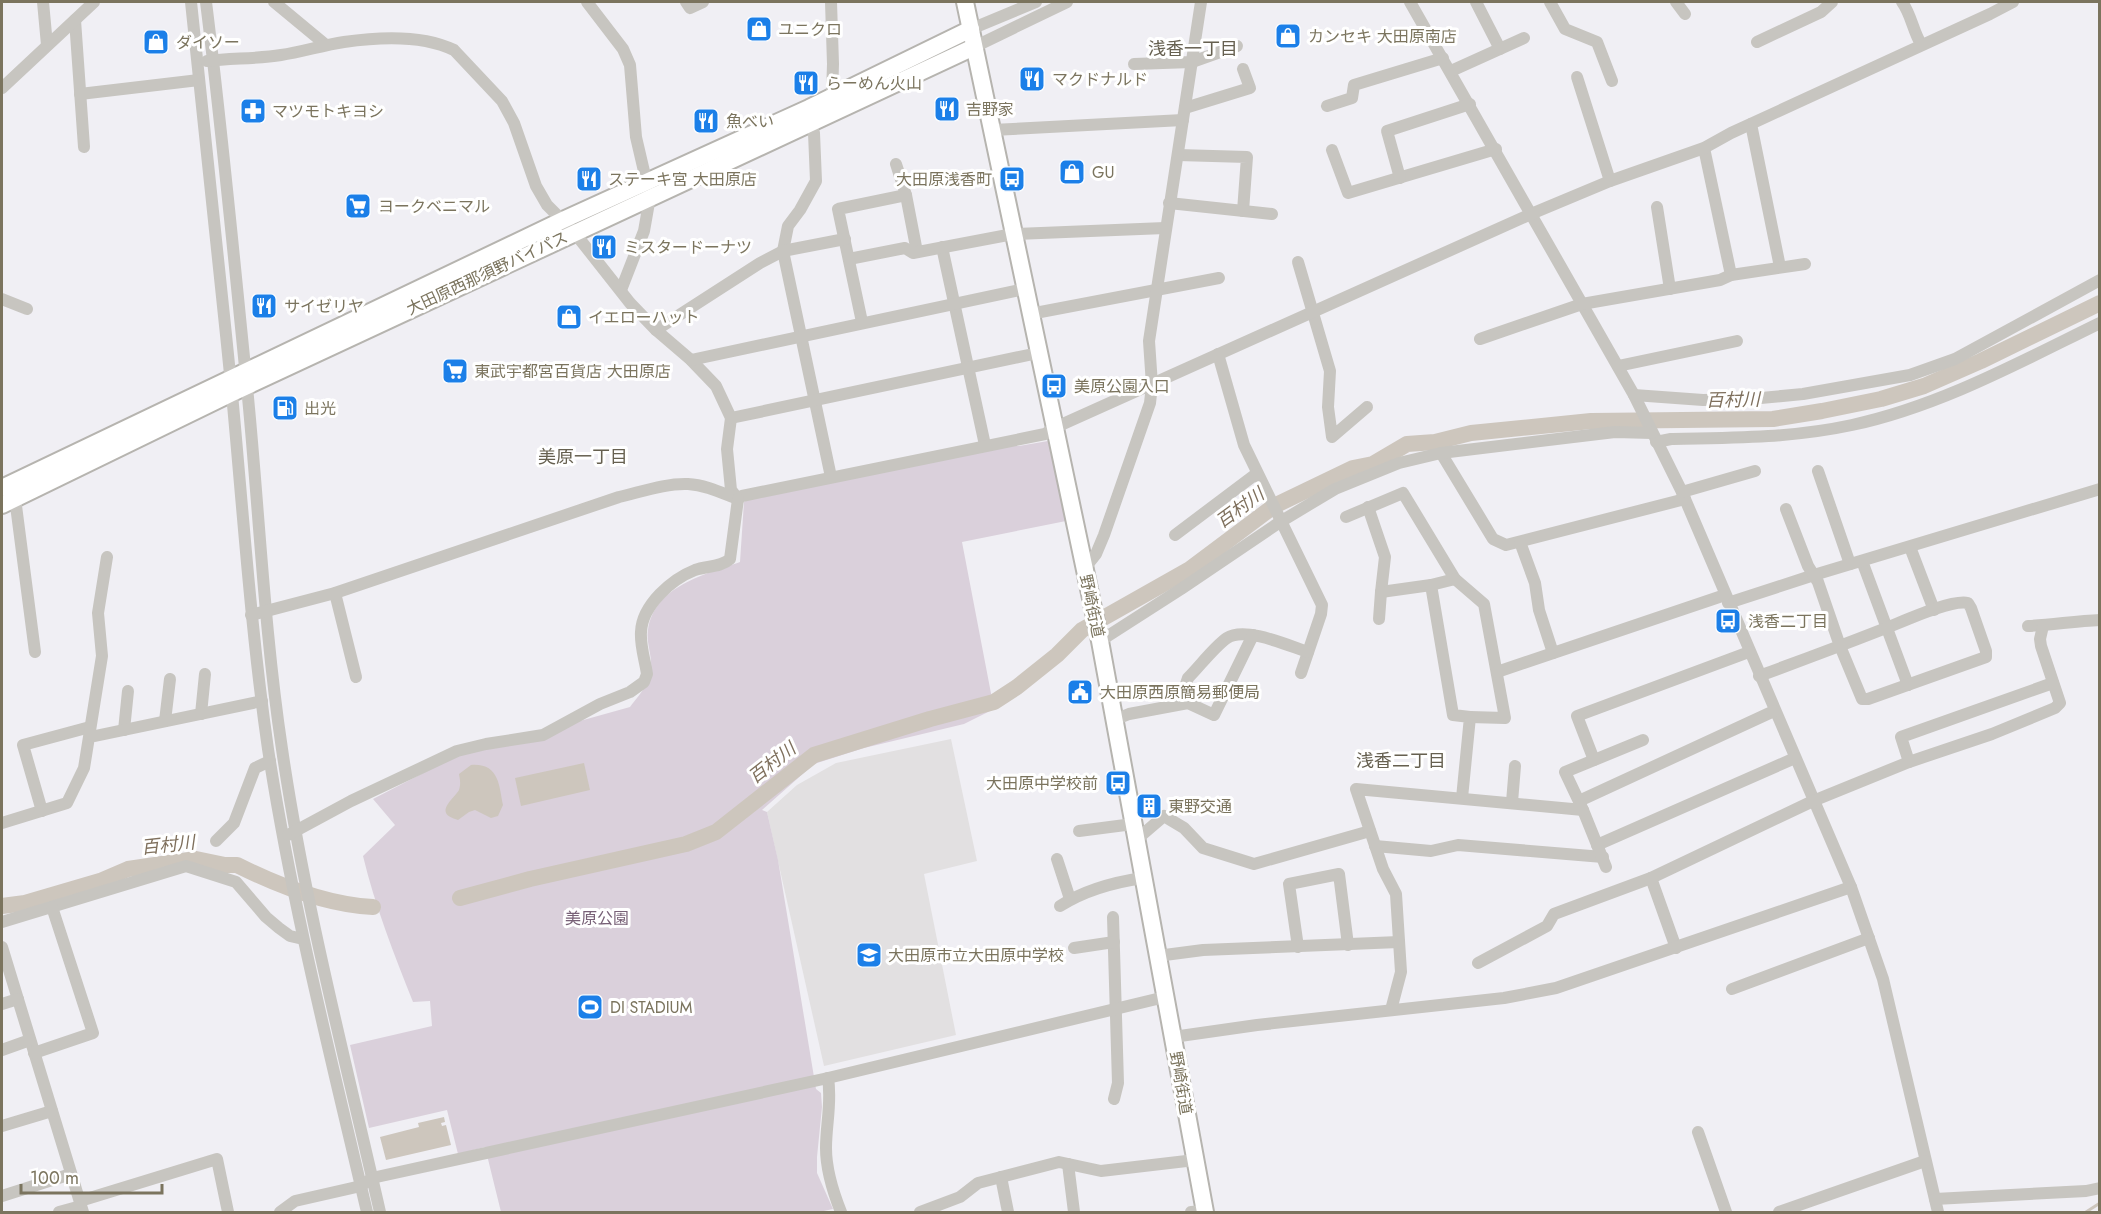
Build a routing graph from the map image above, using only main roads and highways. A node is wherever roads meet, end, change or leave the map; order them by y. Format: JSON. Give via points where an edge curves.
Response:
{"nodes":[{"id":1,"x":965,"y":2,"type":"edge"},
{"id":2,"x":970,"y":29,"type":"junction"},
{"id":3,"x":974,"y":47,"type":"junction"},
{"id":4,"x":648,"y":189,"type":"junction"},
{"id":5,"x":6,"y":497,"type":"edge"},
{"id":6,"x":1200,"y":1212,"type":"edge"}],
"edges":[{"from":1,"to":2,"type":"highway","name":"野崎街道"},
{"from":2,"to":3,"type":"highway","name":"野崎街道"},
{"from":2,"to":4,"type":"highway","name":"大田原西那須野バイパス"},
{"from":3,"to":4,"type":"highway","name":"大田原西那須野バイパス","via":[[810,123]]},
{"from":3,"to":6,"type":"highway","name":"野崎街道","via":[[1099,636],[1196,1160]]},
{"from":4,"to":5,"type":"highway","name":"大田原西那須野バイパス","via":[[238,382]]}]}
